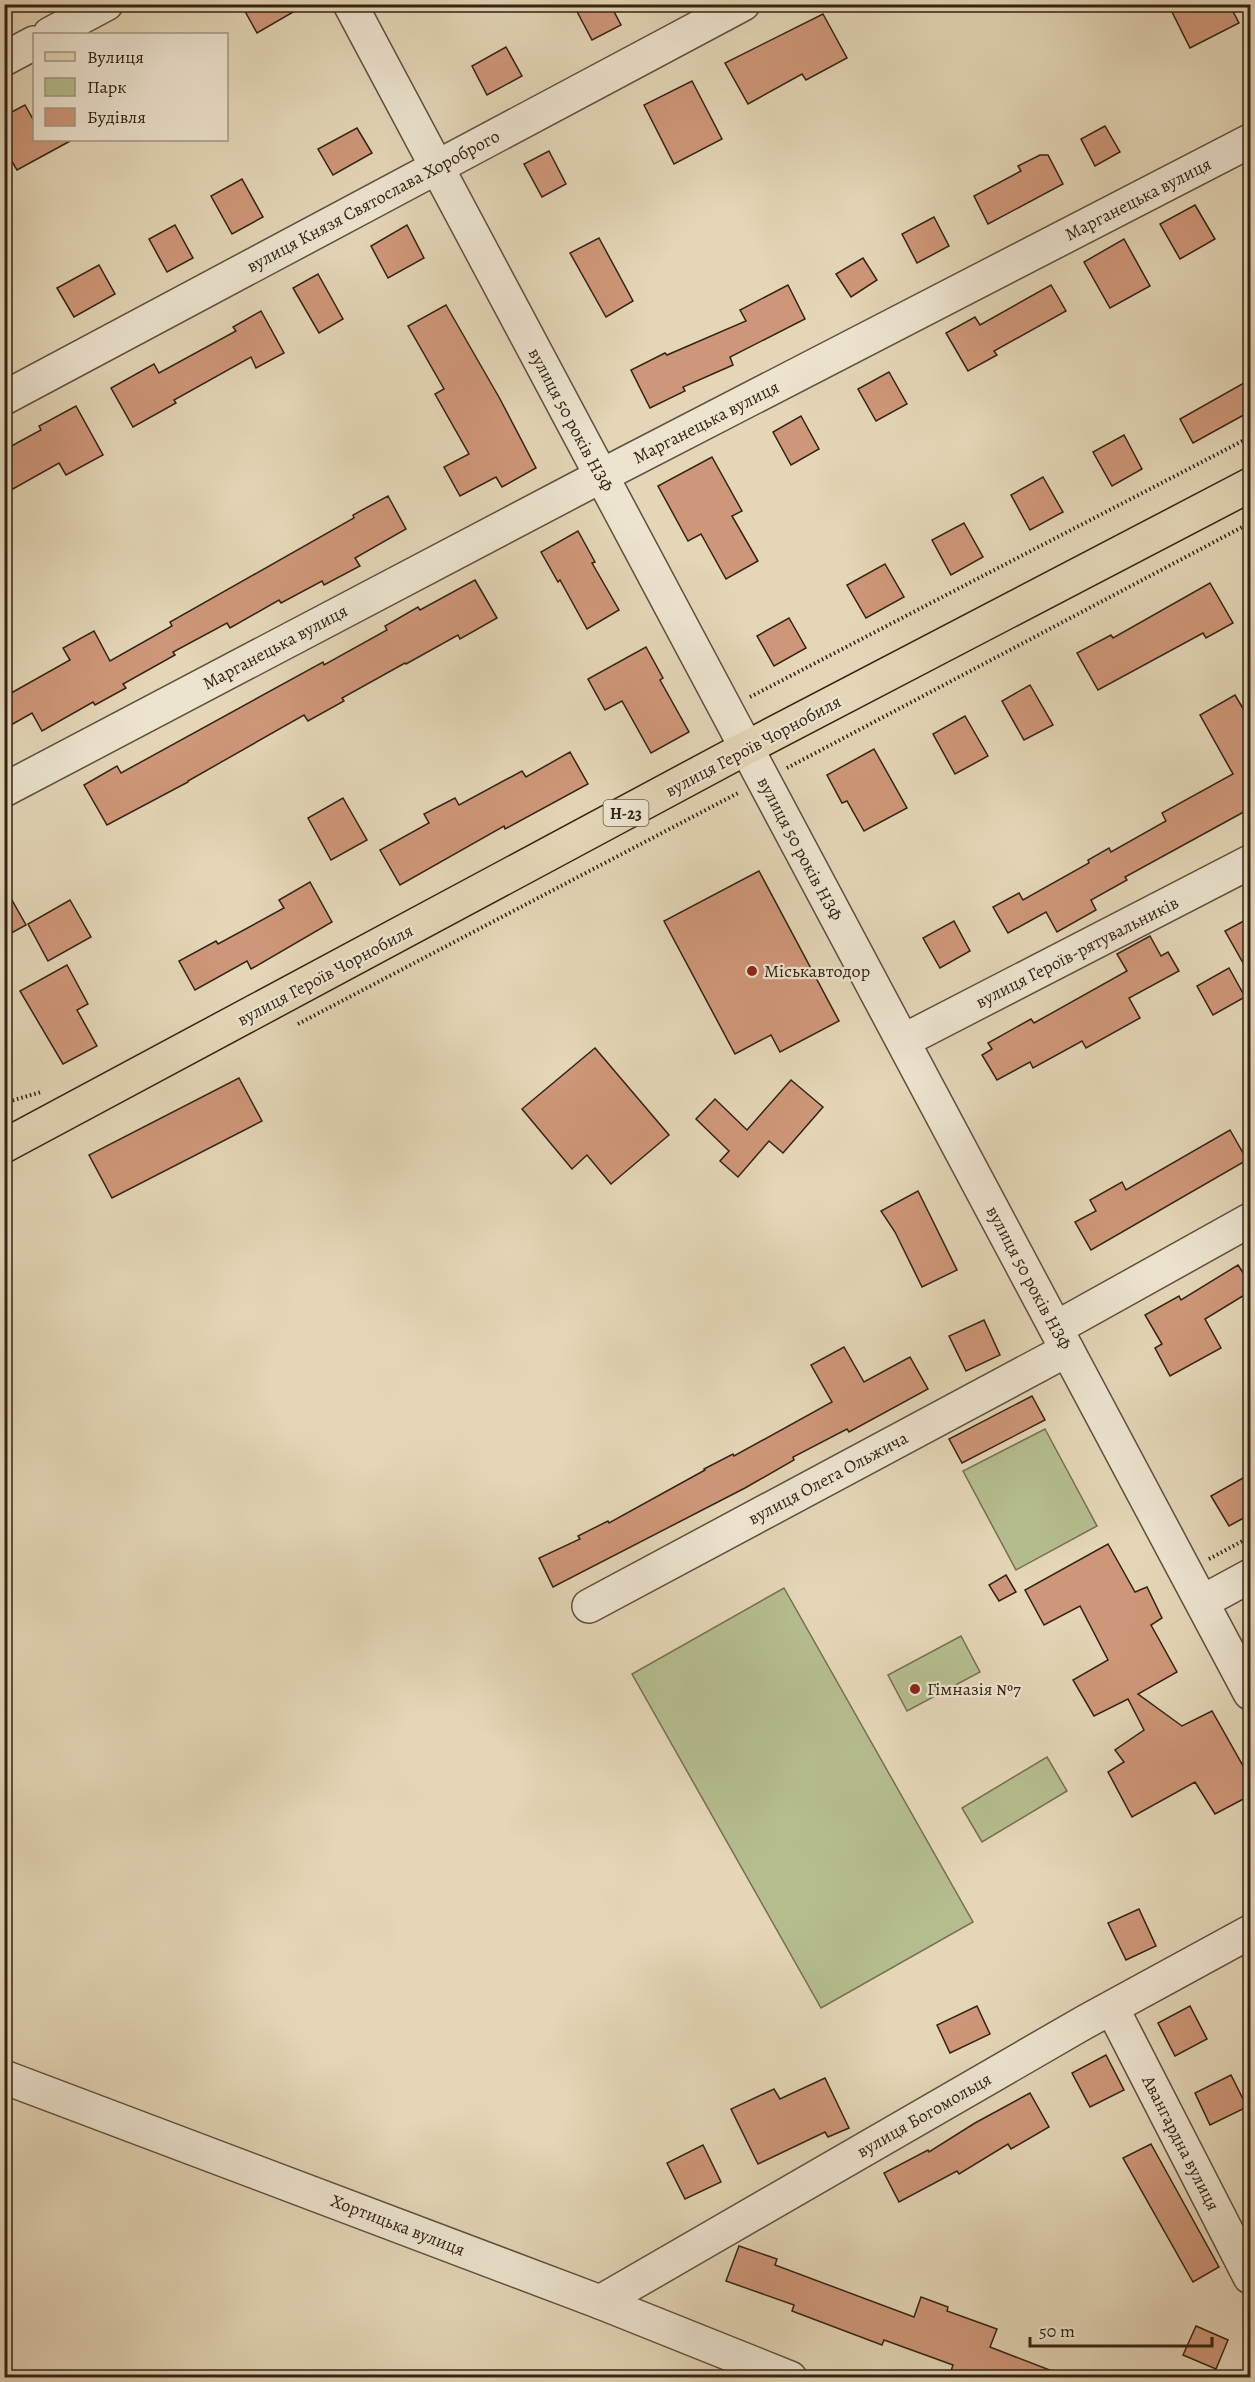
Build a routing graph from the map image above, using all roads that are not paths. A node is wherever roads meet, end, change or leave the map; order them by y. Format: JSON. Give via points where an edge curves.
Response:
{"nodes":[{"id":1,"x":106,"y":4,"type":"edge"},
{"id":2,"x":350,"y":4,"type":"edge"},
{"id":3,"x":742,"y":4,"type":"edge"},
{"id":4,"x":52,"y":33,"type":"edge"},
{"id":5,"x":33,"y":44,"type":"edge"},
{"id":6,"x":4,"y":59,"type":"edge"},
{"id":7,"x":1251,"y":141,"type":"edge"},
{"id":8,"x":436,"y":167,"type":"junction"},
{"id":9,"x":4,"y":398,"type":"edge"},
{"id":10,"x":601,"y":476,"type":"junction"},
{"id":11,"x":1251,"y":485,"type":"edge"},
{"id":12,"x":746,"y":748,"type":"junction"},
{"id":13,"x":4,"y":790,"type":"edge"},
{"id":14,"x":1251,"y":862,"type":"edge"},
{"id":15,"x":903,"y":1041,"type":"junction"},
{"id":16,"x":4,"y":1146,"type":"edge"},
{"id":17,"x":1251,"y":1220,"type":"edge"},
{"id":18,"x":1062,"y":1339,"type":"junction"},
{"id":19,"x":1251,"y":1576,"type":"edge"},
{"id":20,"x":1202,"y":1602,"type":"junction"},
{"id":21,"x":589,"y":1606,"type":"dead end"},
{"id":22,"x":1251,"y":1693,"type":"edge"},
{"id":23,"x":1251,"y":1932,"type":"edge"},
{"id":24,"x":1112,"y":2008,"type":"junction"},
{"id":25,"x":4,"y":2077,"type":"edge"},
{"id":26,"x":1251,"y":2277,"type":"edge"},
{"id":27,"x":600,"y":2302,"type":"junction"},
{"id":28,"x":780,"y":2376,"type":"edge"}],
"edges":[{"from":1,"to":4,"type":"street"},
{"from":2,"to":8,"type":"street","name":"вулиця 50 років НЗФ"},
{"from":3,"to":8,"type":"street","name":"вулиця Князя Святослава Хороброго"},
{"from":5,"to":6,"type":"street"},
{"from":7,"to":10,"type":"street","name":"Марганецька вулиця"},
{"from":8,"to":9,"type":"street","name":"вулиця Князя Святослава Хороброго"},
{"from":8,"to":10,"type":"street","name":"вулиця 50 років НЗФ"},
{"from":10,"to":12,"type":"street","name":"вулиця 50 років НЗФ"},
{"from":10,"to":13,"type":"street","name":"Марганецька вулиця"},
{"from":11,"to":12,"type":"main road","name":"вулиця Героїв Чорнобиля","number":"Н-23"},
{"from":12,"to":15,"type":"street","name":"вулиця 50 років НЗФ"},
{"from":12,"to":16,"type":"main road","name":"вулиця Героїв Чорнобиля","number":"Н-23"},
{"from":14,"to":15,"type":"street","name":"вулиця Героїв-рятувальників"},
{"from":15,"to":18,"type":"street","name":"вулиця 50 років НЗФ"},
{"from":17,"to":18,"type":"street","name":"вулиця Олега Ольжича"},
{"from":18,"to":20,"type":"street","name":"вулиця 50 років НЗФ"},
{"from":18,"to":21,"type":"street","name":"вулиця Олега Ольжича"},
{"from":19,"to":20,"type":"street"},
{"from":20,"to":22,"type":"street","name":"вулиця 50 років НЗФ"},
{"from":23,"to":24,"type":"street","name":"вулиця Богомольця"},
{"from":24,"to":26,"type":"street","name":"Авангардна вулиця"},
{"from":24,"to":27,"type":"street","name":"вулиця Богомольця"},
{"from":25,"to":27,"type":"street","name":"Хортицька вулиця"},
{"from":27,"to":28,"type":"street","name":"Хортицька вулиця"}]}
